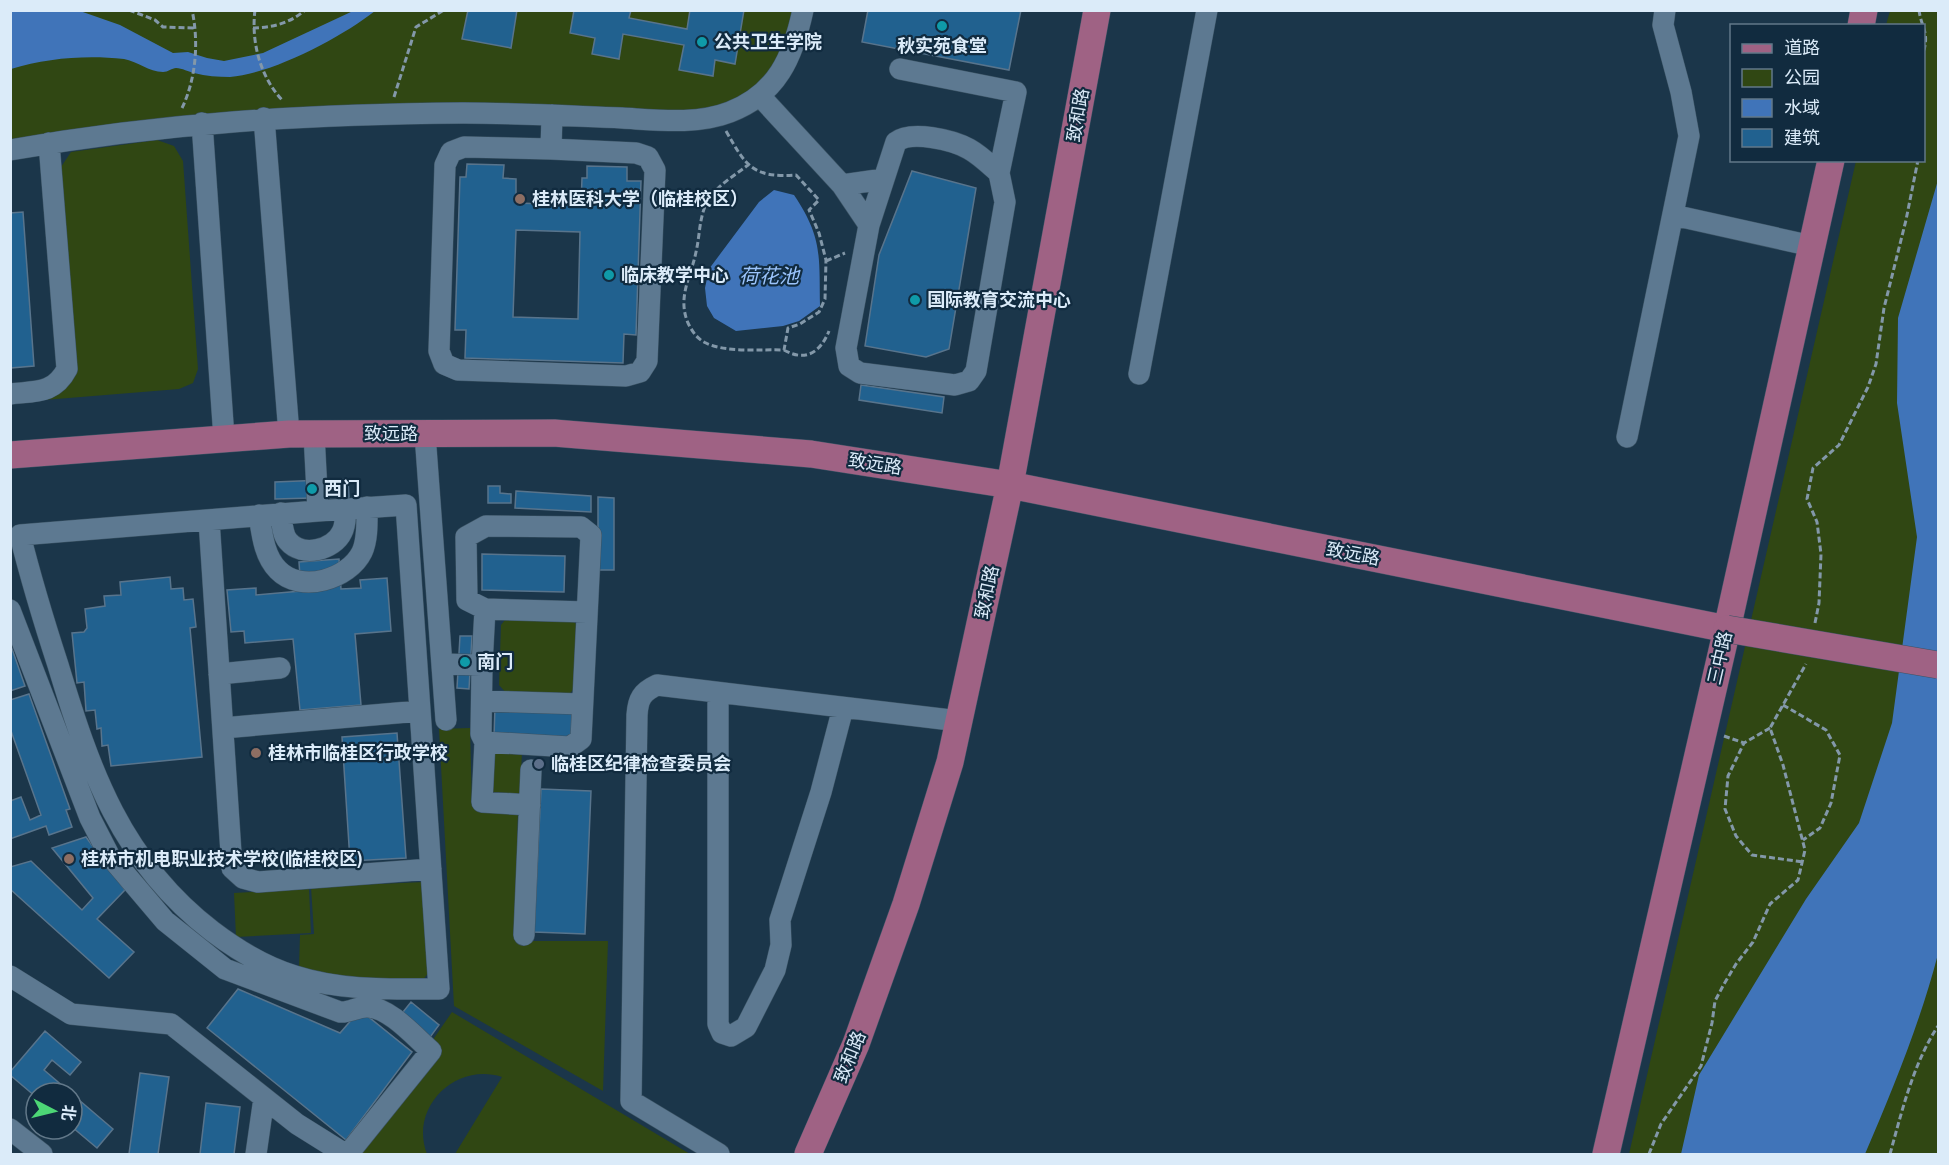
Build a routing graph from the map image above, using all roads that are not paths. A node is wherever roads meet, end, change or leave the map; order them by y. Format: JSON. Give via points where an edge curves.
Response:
{"nodes":[{"id":1,"x":803,"y":10,"type":"edge"},
{"id":2,"x":1097,"y":10,"type":"edge"},
{"id":3,"x":1207,"y":10,"type":"edge"},
{"id":4,"x":1665,"y":10,"type":"edge"},
{"id":5,"x":900,"y":69,"type":"dead end"},
{"id":6,"x":760,"y":96,"type":"junction"},
{"id":7,"x":552,"y":115,"type":"junction"},
{"id":8,"x":264,"y":118,"type":"junction"},
{"id":9,"x":202,"y":123,"type":"junction"},
{"id":10,"x":49,"y":143,"type":"junction"},
{"id":11,"x":551,"y":149,"type":"junction"},
{"id":12,"x":10,"y":150,"type":"edge"},
{"id":13,"x":1831,"y":162,"type":"edge"},
{"id":14,"x":999,"y":173,"type":"junction"},
{"id":15,"x":884,"y":179,"type":"junction"},
{"id":16,"x":842,"y":185,"type":"junction"},
{"id":17,"x":1673,"y":215,"type":"junction"},
{"id":18,"x":869,"y":225,"type":"junction"},
{"id":19,"x":1812,"y":246,"type":"junction"},
{"id":20,"x":1139,"y":374,"type":"dead end"},
{"id":21,"x":10,"y":394,"type":"edge"},
{"id":22,"x":301,"y":434,"type":"junction"},
{"id":23,"x":425,"y":434,"type":"junction"},
{"id":24,"x":1627,"y":437,"type":"dead end"},
{"id":25,"x":224,"y":438,"type":"junction"},
{"id":26,"x":10,"y":455,"type":"edge"},
{"id":27,"x":1010,"y":485,"type":"junction"},
{"id":28,"x":367,"y":507,"type":"junction"},
{"id":29,"x":346,"y":508,"type":"junction"},
{"id":30,"x":318,"y":511,"type":"junction"},
{"id":31,"x":281,"y":513,"type":"junction"},
{"id":32,"x":259,"y":515,"type":"junction"},
{"id":33,"x":209,"y":520,"type":"junction"},
{"id":34,"x":315,"y":550,"type":"junction"},
{"id":35,"x":316,"y":581,"type":"junction"},
{"id":36,"x":485,"y":609,"type":"junction"},
{"id":37,"x":10,"y":610,"type":"edge"},
{"id":38,"x":587,"y":612,"type":"junction"},
{"id":39,"x":1727,"y":629,"type":"junction"},
{"id":40,"x":442,"y":664,"type":"junction"},
{"id":41,"x":482,"y":665,"type":"junction"},
{"id":42,"x":1938,"y":665,"type":"edge"},
{"id":43,"x":280,"y":668,"type":"dead end"},
{"id":44,"x":219,"y":674,"type":"junction"},
{"id":45,"x":718,"y":694,"type":"junction"},
{"id":46,"x":482,"y":701,"type":"junction"},
{"id":47,"x":582,"y":704,"type":"junction"},
{"id":48,"x":843,"y":708,"type":"junction"},
{"id":49,"x":420,"y":711,"type":"junction"},
{"id":50,"x":446,"y":720,"type":"dead end"},
{"id":51,"x":959,"y":721,"type":"junction"},
{"id":52,"x":223,"y":728,"type":"junction"},
{"id":53,"x":485,"y":742,"type":"junction"},
{"id":54,"x":531,"y":770,"type":"dead end"},
{"id":55,"x":530,"y":805,"type":"junction"},
{"id":56,"x":431,"y":868,"type":"junction"},
{"id":57,"x":524,"y":935,"type":"dead end"},
{"id":58,"x":10,"y":976,"type":"edge"},
{"id":59,"x":264,"y":1098,"type":"junction"},
{"id":60,"x":10,"y":1129,"type":"edge"},
{"id":61,"x":10,"y":1144,"type":"edge"},
{"id":62,"x":340,"y":1153,"type":"edge"},
{"id":63,"x":24,"y":1155,"type":"edge"},
{"id":64,"x":42,"y":1155,"type":"edge"},
{"id":65,"x":256,"y":1155,"type":"edge"},
{"id":66,"x":719,"y":1155,"type":"edge"},
{"id":67,"x":808,"y":1155,"type":"edge"},
{"id":68,"x":1606,"y":1155,"type":"edge"}],
"edges":[{"from":1,"to":6,"type":"street","via":[[788,58]]},
{"from":2,"to":27,"type":"main road","name":"致和路"},
{"from":3,"to":20,"type":"street"},
{"from":4,"to":17,"type":"street","via":[[1663,25],[1689,136]]},
{"from":5,"to":14,"type":"street","via":[[1016,92]]},
{"from":6,"to":7,"type":"street","via":[[707,119]]},
{"from":6,"to":16,"type":"street"},
{"from":7,"to":8,"type":"street"},
{"from":7,"to":11,"type":"street"},
{"from":8,"to":9,"type":"street"},
{"from":8,"to":22,"type":"street"},
{"from":9,"to":10,"type":"street"},
{"from":9,"to":25,"type":"street"},
{"from":10,"to":12,"type":"street"},
{"from":10,"to":21,"type":"street","via":[[67,369],[55,386]]},
{"from":11,"to":11,"type":"street","via":[[464,147],[451,152],[445,165],[439,351],[444,364],[458,370],[626,376],[640,372],[647,361],[655,170],[648,157],[636,153]]},
{"from":13,"to":19,"type":"main road","name":"三中路"},
{"from":14,"to":15,"type":"street","via":[[963,146],[910,136],[896,142]]},
{"from":14,"to":18,"type":"street","via":[[1005,202],[976,371],[964,383],[860,373],[849,366],[846,348]]},
{"from":15,"to":16,"type":"street"},
{"from":15,"to":18,"type":"street"},
{"from":16,"to":18,"type":"street"},
{"from":17,"to":19,"type":"street"},
{"from":17,"to":24,"type":"street"},
{"from":19,"to":39,"type":"main road","name":"三中路"},
{"from":22,"to":23,"type":"main road","name":"致远路"},
{"from":22,"to":25,"type":"main road","name":"致远路"},
{"from":22,"to":30,"type":"street"},
{"from":23,"to":27,"type":"main road","name":"致远路","via":[[554,433],[811,454]]},
{"from":23,"to":40,"type":"street"},
{"from":25,"to":26,"type":"main road","name":"致远路"},
{"from":27,"to":39,"type":"main road","name":"致远路"},
{"from":27,"to":51,"type":"main road","name":"致和路"},
{"from":28,"to":29,"type":"street"},
{"from":28,"to":35,"type":"street","via":[[366,534],[357,561],[332,578]]},
{"from":28,"to":49,"type":"street","via":[[406,505]]},
{"from":29,"to":30,"type":"street"},
{"from":29,"to":34,"type":"street","via":[[341,535],[331,545]]},
{"from":30,"to":31,"type":"street"},
{"from":31,"to":32,"type":"street"},
{"from":31,"to":34,"type":"street","via":[[287,541],[298,548]]},
{"from":32,"to":33,"type":"street"},
{"from":32,"to":35,"type":"street","via":[[266,550],[277,570],[294,579]]},
{"from":33,"to":44,"type":"street"},
{"from":33,"to":56,"type":"street","via":[[20,535],[75,721],[124,835],[179,904],[226,942],[269,967],[339,987],[439,989]]},
{"from":34,"to":35,"type":"street"},
{"from":36,"to":38,"type":"street"},
{"from":36,"to":38,"type":"street","via":[[467,600],[466,537],[486,526],[581,527],[591,535]]},
{"from":36,"to":41,"type":"street"},
{"from":37,"to":62,"type":"street","via":[[90,818],[109,855],[165,921],[225,969],[340,1012],[363,1006],[381,1009],[431,1050]]},
{"from":38,"to":47,"type":"street"},
{"from":39,"to":42,"type":"main road","name":"致远路","bridge":true},
{"from":39,"to":68,"type":"main road","name":"三中路"},
{"from":40,"to":41,"type":"street"},
{"from":40,"to":50,"type":"street"},
{"from":41,"to":46,"type":"street"},
{"from":43,"to":44,"type":"street"},
{"from":44,"to":52,"type":"street"},
{"from":45,"to":48,"type":"street"},
{"from":45,"to":48,"type":"street","via":[[718,1024],[722,1033],[731,1036],[746,1027],[775,970],[781,945],[780,920]]},
{"from":45,"to":66,"type":"street","via":[[657,685],[646,691],[638,705],[631,1101]]},
{"from":46,"to":47,"type":"street"},
{"from":46,"to":53,"type":"street","via":[[481,734]]},
{"from":47,"to":53,"type":"street","via":[[581,739],[570,747]]},
{"from":48,"to":51,"type":"street"},
{"from":49,"to":52,"type":"street"},
{"from":49,"to":56,"type":"street"},
{"from":51,"to":67,"type":"main road","name":"致和路","via":[[902,915],[856,1044]]},
{"from":52,"to":56,"type":"street","via":[[232,868],[243,878],[258,882]]},
{"from":53,"to":55,"type":"street","via":[[482,802]]},
{"from":54,"to":55,"type":"street"},
{"from":55,"to":57,"type":"street"},
{"from":58,"to":59,"type":"street","via":[[71,1014],[171,1024]]},
{"from":59,"to":62,"type":"street"},
{"from":59,"to":65,"type":"street"},
{"from":60,"to":64,"type":"street"},
{"from":61,"to":63,"type":"street"}]}
